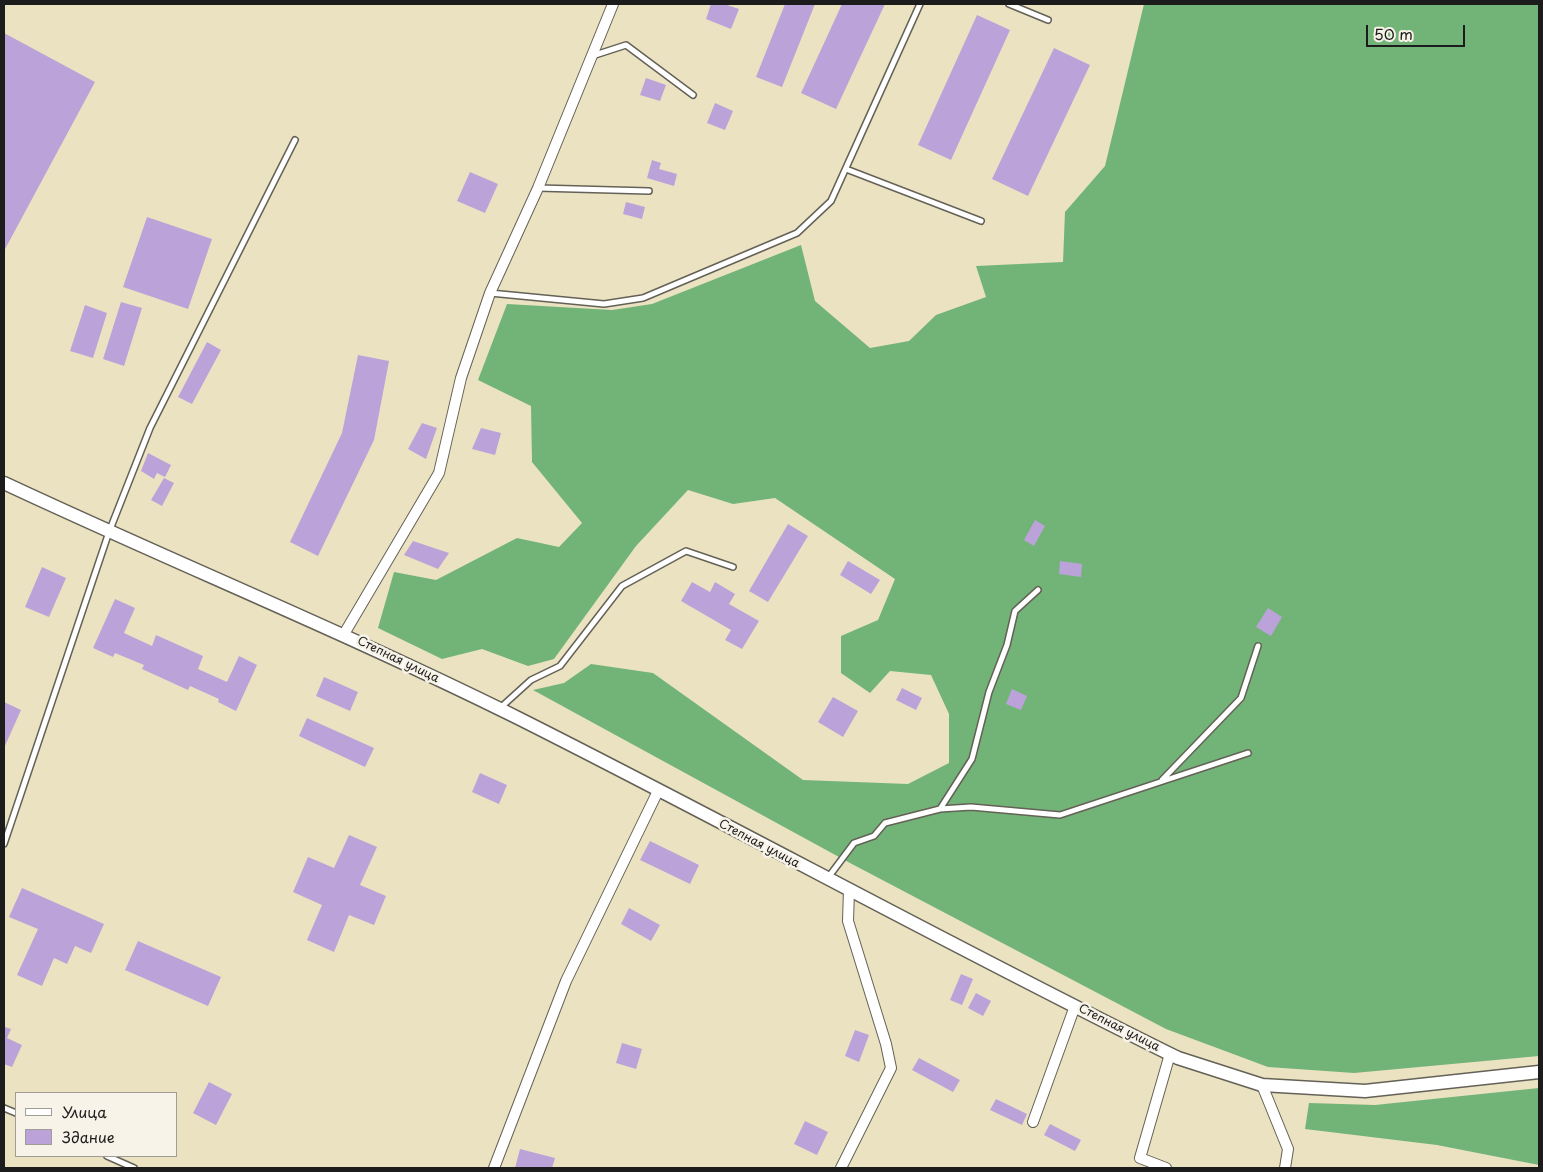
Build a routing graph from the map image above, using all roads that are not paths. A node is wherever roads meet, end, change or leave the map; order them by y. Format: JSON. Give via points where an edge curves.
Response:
{"nodes":[{"id":1,"x":613,"y":4,"type":"edge"},
{"id":2,"x":920,"y":4,"type":"edge"},
{"id":3,"x":1009,"y":4,"type":"edge"},
{"id":4,"x":1048,"y":20,"type":"dead end"},
{"id":5,"x":592,"y":56,"type":"junction"},
{"id":6,"x":694,"y":95,"type":"dead end"},
{"id":7,"x":295,"y":140,"type":"dead end"},
{"id":8,"x":846,"y":168,"type":"junction"},
{"id":9,"x":538,"y":188,"type":"junction"},
{"id":10,"x":649,"y":191,"type":"dead end"},
{"id":11,"x":981,"y":220,"type":"dead end"},
{"id":12,"x":490,"y":293,"type":"junction"},
{"id":13,"x":4,"y":483,"type":"edge"},
{"id":14,"x":109,"y":532,"type":"junction"},
{"id":15,"x":733,"y":567,"type":"dead end"},
{"id":16,"x":1038,"y":590,"type":"dead end"},
{"id":17,"x":344,"y":634,"type":"junction"},
{"id":18,"x":1258,"y":646,"type":"dead end"},
{"id":19,"x":499,"y":709,"type":"junction"},
{"id":20,"x":1248,"y":753,"type":"dead end"},
{"id":21,"x":1160,"y":782,"type":"junction"},
{"id":22,"x":658,"y":791,"type":"junction"},
{"id":23,"x":940,"y":809,"type":"junction"},
{"id":24,"x":4,"y":844,"type":"edge"},
{"id":25,"x":827,"y":879,"type":"junction"},
{"id":26,"x":848,"y":890,"type":"junction"},
{"id":27,"x":1076,"y":1006,"type":"junction"},
{"id":28,"x":1170,"y":1054,"type":"junction"},
{"id":29,"x":1539,"y":1072,"type":"edge"},
{"id":30,"x":1262,"y":1086,"type":"junction"},
{"id":31,"x":1033,"y":1122,"type":"dead end"},
{"id":32,"x":109,"y":1157,"type":"edge"},
{"id":33,"x":134,"y":1168,"type":"edge"},
{"id":34,"x":496,"y":1168,"type":"edge"},
{"id":35,"x":841,"y":1168,"type":"edge"},
{"id":36,"x":1166,"y":1168,"type":"edge"},
{"id":37,"x":1285,"y":1168,"type":"edge"}],
"edges":[{"from":1,"to":5,"type":"street"},
{"from":2,"to":8,"type":"lane"},
{"from":3,"to":4,"type":"lane"},
{"from":5,"to":6,"type":"lane","via":[[626,45]]},
{"from":5,"to":9,"type":"street"},
{"from":7,"to":14,"type":"lane","via":[[150,428]]},
{"from":8,"to":11,"type":"lane"},
{"from":8,"to":12,"type":"lane","via":[[831,201],[797,234],[643,298],[604,304]]},
{"from":9,"to":10,"type":"lane"},
{"from":9,"to":12,"type":"street"},
{"from":12,"to":17,"type":"street","via":[[461,378],[439,473]]},
{"from":13,"to":14,"type":"street","name":"Степная улица"},
{"from":14,"to":17,"type":"street","name":"Степная улица"},
{"from":14,"to":24,"type":"lane"},
{"from":15,"to":19,"type":"lane","via":[[686,550],[622,586],[560,666],[532,680]]},
{"from":16,"to":23,"type":"lane","via":[[1016,611],[972,759]]},
{"from":17,"to":19,"type":"street","name":"Степная улица"},
{"from":18,"to":21,"type":"lane","via":[[1241,698]]},
{"from":19,"to":22,"type":"street","name":"Степная улица"},
{"from":20,"to":21,"type":"lane"},
{"from":21,"to":23,"type":"lane","via":[[1060,815],[971,807]]},
{"from":22,"to":25,"type":"street","name":"Степная улица"},
{"from":22,"to":34,"type":"street","via":[[566,981]]},
{"from":23,"to":25,"type":"lane","via":[[886,823],[874,836],[854,843]]},
{"from":25,"to":26,"type":"street","name":"Степная улица"},
{"from":26,"to":27,"type":"street","name":"Степная улица"},
{"from":26,"to":35,"type":"street","via":[[848,921],[891,1068]]},
{"from":27,"to":28,"type":"street","name":"Степная улица"},
{"from":27,"to":31,"type":"street"},
{"from":28,"to":30,"type":"street","name":"Степная улица"},
{"from":28,"to":36,"type":"street","via":[[1140,1158]]},
{"from":29,"to":30,"type":"street","name":"Степная улица","via":[[1365,1091]]},
{"from":30,"to":37,"type":"street","via":[[1288,1149]]},
{"from":32,"to":33,"type":"lane"}]}
